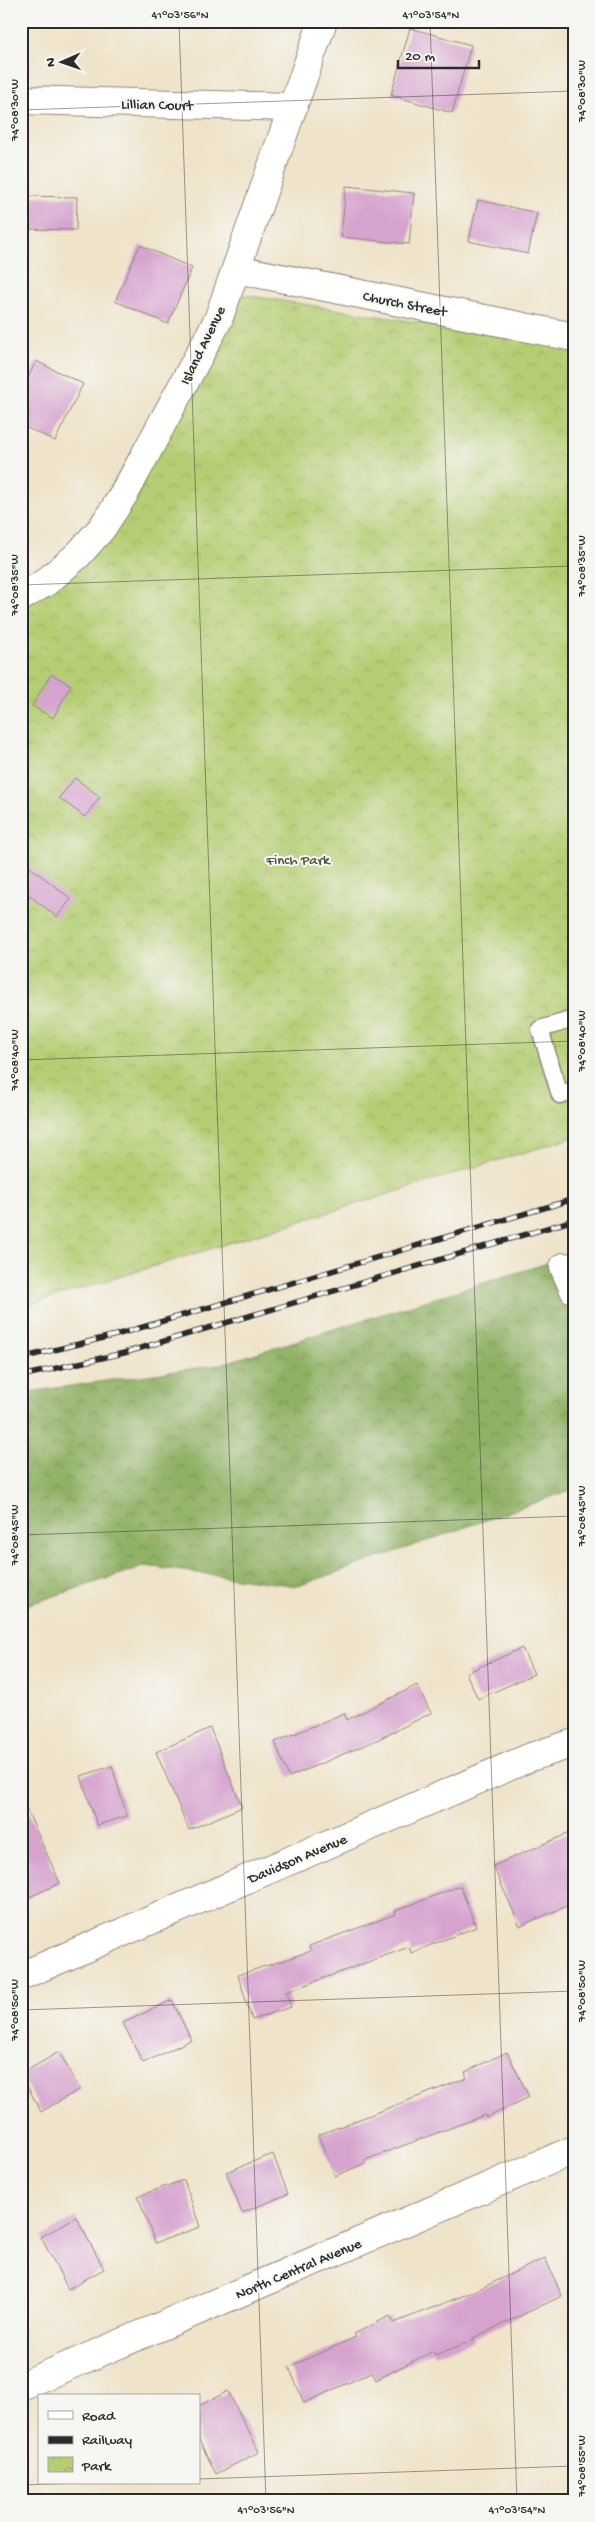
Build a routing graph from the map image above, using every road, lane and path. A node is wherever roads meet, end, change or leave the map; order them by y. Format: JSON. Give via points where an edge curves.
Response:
{"nodes":[{"id":1,"x":323,"y":21,"type":"edge"},
{"id":2,"x":21,"y":100,"type":"edge"},
{"id":3,"x":293,"y":107,"type":"junction"},
{"id":4,"x":236,"y":269,"type":"junction"},
{"id":5,"x":574,"y":337,"type":"edge"},
{"id":6,"x":21,"y":597,"type":"edge"},
{"id":7,"x":574,"y":1019,"type":"edge"},
{"id":8,"x":574,"y":1092,"type":"edge"},
{"id":9,"x":574,"y":1744,"type":"edge"},
{"id":10,"x":21,"y":1976,"type":"edge"},
{"id":11,"x":574,"y":2150,"type":"edge"},
{"id":12,"x":21,"y":2386,"type":"edge"}],
"edges":[{"from":1,"to":3,"type":"street","name":"Island Avenue"},
{"from":2,"to":3,"type":"street","name":"Lillian Court"},
{"from":3,"to":4,"type":"street","name":"Island Avenue"},
{"from":4,"to":5,"type":"street","name":"Church Street"},
{"from":4,"to":6,"type":"street","name":"Island Avenue","via":[[218,320],[124,494],[102,528],[78,555],[46,582]]},
{"from":7,"to":8,"type":"lane","via":[[540,1029],[560,1096]]},
{"from":9,"to":10,"type":"street","name":"Davidson Avenue","via":[[531,1757]]},
{"from":11,"to":12,"type":"street","name":"North Central Avenue"}]}
